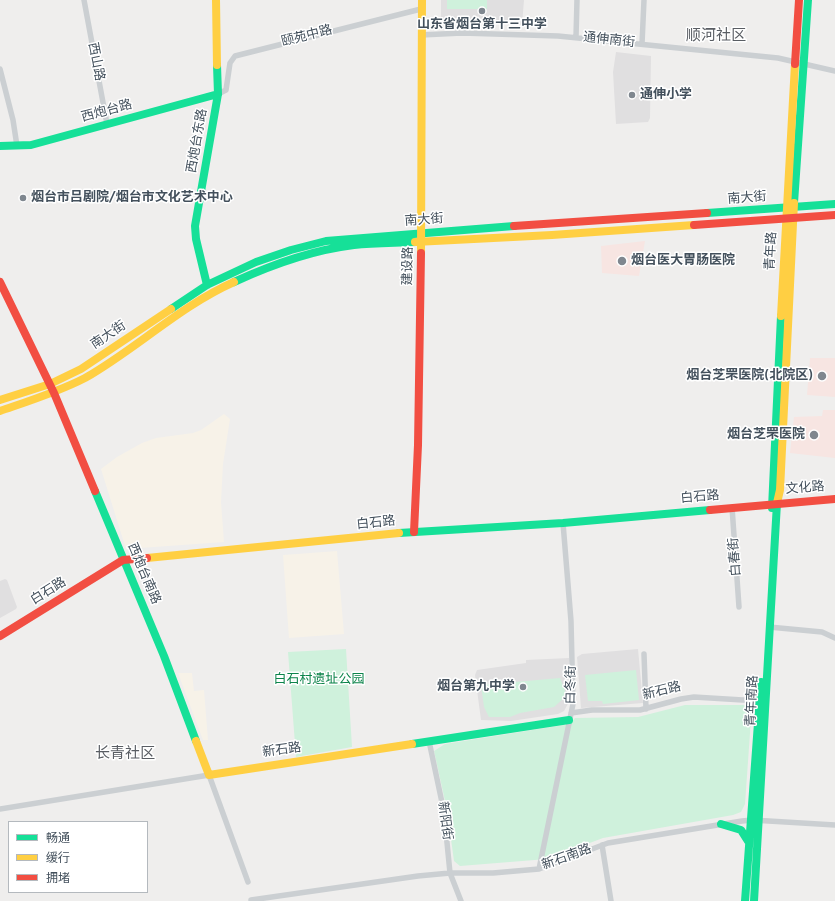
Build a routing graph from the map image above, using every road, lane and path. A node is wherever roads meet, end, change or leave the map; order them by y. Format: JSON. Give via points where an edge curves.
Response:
{"nodes":[{"id":1,"x":84,"y":0,"type":"edge"},
{"id":2,"x":216,"y":0,"type":"edge"},
{"id":3,"x":422,"y":0,"type":"edge"},
{"id":4,"x":577,"y":0,"type":"edge"},
{"id":5,"x":644,"y":0,"type":"edge"},
{"id":6,"x":799,"y":0,"type":"edge"},
{"id":7,"x":808,"y":0,"type":"edge"},
{"id":8,"x":422,"y":9,"type":"junction"},
{"id":9,"x":421,"y":35,"type":"junction"},
{"id":10,"x":576,"y":37,"type":"junction"},
{"id":11,"x":642,"y":44,"type":"junction"},
{"id":12,"x":800,"y":62,"type":"junction"},
{"id":13,"x":0,"y":69,"type":"edge"},
{"id":14,"x":835,"y":71,"type":"edge"},
{"id":15,"x":218,"y":94,"type":"junction"},
{"id":16,"x":107,"y":124,"type":"junction"},
{"id":17,"x":0,"y":146,"type":"edge"},
{"id":18,"x":17,"y":146,"type":"junction"},
{"id":19,"x":835,"y":204,"type":"edge"},
{"id":20,"x":790,"y":208,"type":"junction"},
{"id":21,"x":835,"y":215,"type":"edge"},
{"id":22,"x":789,"y":219,"type":"junction"},
{"id":23,"x":421,"y":233,"type":"junction"},
{"id":24,"x":421,"y":243,"type":"junction"},
{"id":25,"x":0,"y":282,"type":"edge"},
{"id":26,"x":206,"y":285,"type":"junction"},
{"id":27,"x":50,"y":384,"type":"junction"},
{"id":28,"x":54,"y":393,"type":"junction"},
{"id":29,"x":0,"y":400,"type":"edge"},
{"id":30,"x":0,"y":411,"type":"edge"},
{"id":31,"x":835,"y":499,"type":"edge"},
{"id":32,"x":774,"y":503,"type":"junction"},
{"id":33,"x":732,"y":507,"type":"junction"},
{"id":34,"x":563,"y":523,"type":"junction"},
{"id":35,"x":414,"y":532,"type":"junction"},
{"id":36,"x":123,"y":560,"type":"junction"},
{"id":37,"x":739,"y":607,"type":"dead end"},
{"id":38,"x":769,"y":627,"type":"junction"},
{"id":39,"x":0,"y":636,"type":"edge"},
{"id":40,"x":835,"y":638,"type":"edge"},
{"id":41,"x":644,"y":654,"type":"dead end"},
{"id":42,"x":760,"y":701,"type":"junction"},
{"id":43,"x":646,"y":709,"type":"junction"},
{"id":44,"x":570,"y":717,"type":"junction"},
{"id":45,"x":429,"y":741,"type":"junction"},
{"id":46,"x":209,"y":775,"type":"junction"},
{"id":47,"x":0,"y":809,"type":"edge"},
{"id":48,"x":756,"y":820,"type":"junction"},
{"id":49,"x":721,"y":824,"type":"junction"},
{"id":50,"x":835,"y":825,"type":"edge"},
{"id":51,"x":602,"y":845,"type":"junction"},
{"id":52,"x":749,"y":846,"type":"junction"},
{"id":53,"x":538,"y":869,"type":"junction"},
{"id":54,"x":450,"y":873,"type":"junction"},
{"id":55,"x":248,"y":882,"type":"dead end"},
{"id":56,"x":251,"y":900,"type":"edge"},
{"id":57,"x":461,"y":901,"type":"edge"},
{"id":58,"x":611,"y":901,"type":"edge"},
{"id":59,"x":745,"y":901,"type":"edge"},
{"id":60,"x":754,"y":901,"type":"edge"}],
"edges":[{"from":1,"to":16,"type":"street","name":"西山路"},
{"from":2,"to":15,"type":"main road","name":"西炮台东路"},
{"from":3,"to":8,"type":"main road","name":"建设路"},
{"from":4,"to":10,"type":"street"},
{"from":5,"to":11,"type":"street"},
{"from":6,"to":12,"type":"main road","name":"青年路"},
{"from":7,"to":12,"type":"main road","name":"青年路"},
{"from":8,"to":9,"type":"main road","name":"建设路"},
{"from":8,"to":15,"type":"street","name":"颐苑中路","via":[[235,56],[230,62],[226,90]]},
{"from":9,"to":10,"type":"street","name":"通伸南街","via":[[469,33]]},
{"from":9,"to":23,"type":"main road","name":"建设路"},
{"from":10,"to":11,"type":"street","name":"通伸南街"},
{"from":11,"to":12,"type":"street","name":"通伸南街"},
{"from":12,"to":14,"type":"street","name":"通伸南街"},
{"from":12,"to":20,"type":"main road","name":"青年路"},
{"from":13,"to":18,"type":"street"},
{"from":15,"to":16,"type":"main road","name":"西炮台路"},
{"from":15,"to":26,"type":"main road","name":"西炮台东路","via":[[195,226]]},
{"from":16,"to":18,"type":"main road","name":"西炮台路","via":[[31,145]]},
{"from":17,"to":18,"type":"main road","name":"西炮台路"},
{"from":19,"to":20,"type":"main road","name":"南大街"},
{"from":20,"to":22,"type":"main road","name":"青年路"},
{"from":20,"to":23,"type":"main road","name":"南大街"},
{"from":21,"to":22,"type":"main road","name":"南大街"},
{"from":22,"to":24,"type":"main road","name":"南大街"},
{"from":22,"to":32,"type":"main road","name":"青年路"},
{"from":23,"to":24,"type":"main road","name":"建设路"},
{"from":23,"to":26,"type":"main road","name":"南大街","via":[[326,241],[256,262]]},
{"from":24,"to":28,"type":"main road","name":"南大街","via":[[354,245],[327,249],[258,270],[211,293],[86,378]]},
{"from":24,"to":35,"type":"main road","name":"建设路"},
{"from":25,"to":27,"type":"main road","name":"西炮台南路"},
{"from":26,"to":27,"type":"main road","name":"南大街","via":[[81,369]]},
{"from":27,"to":28,"type":"main road","name":"西炮台南路"},
{"from":27,"to":29,"type":"main road","name":"南大街"},
{"from":28,"to":30,"type":"main road","name":"南大街"},
{"from":28,"to":36,"type":"main road","name":"西炮台南路"},
{"from":31,"to":32,"type":"main road","name":"文化路"},
{"from":32,"to":33,"type":"main road","name":"白石路"},
{"from":32,"to":38,"type":"main road","name":"青年南路"},
{"from":32,"to":42,"type":"main road","name":"青年南路"},
{"from":33,"to":34,"type":"main road","name":"白石路"},
{"from":33,"to":37,"type":"street","name":"白春街"},
{"from":34,"to":35,"type":"main road","name":"白石路"},
{"from":34,"to":44,"type":"street","name":"白冬街","via":[[571,628],[573,704]]},
{"from":35,"to":36,"type":"main road","name":"白石路"},
{"from":36,"to":39,"type":"main road","name":"白石路"},
{"from":36,"to":46,"type":"main road","name":"西炮台南路","via":[[164,656]]},
{"from":38,"to":40,"type":"street","via":[[822,632]]},
{"from":38,"to":48,"type":"main road","name":"青年南路"},
{"from":41,"to":43,"type":"street"},
{"from":42,"to":43,"type":"street","name":"新石路","via":[[694,697]]},
{"from":42,"to":48,"type":"main road","name":"青年南路"},
{"from":43,"to":44,"type":"street","name":"新石路","via":[[592,710]]},
{"from":44,"to":45,"type":"main road","name":"新石路"},
{"from":44,"to":53,"type":"street","name":"白冬街"},
{"from":45,"to":46,"type":"main road","name":"新石路"},
{"from":45,"to":54,"type":"street","name":"新阳街","via":[[444,812]]},
{"from":46,"to":47,"type":"street","name":"新石路"},
{"from":46,"to":55,"type":"street","name":"西炮台南路"},
{"from":48,"to":49,"type":"street","name":"新石南路"},
{"from":48,"to":50,"type":"street","name":"新石南路"},
{"from":48,"to":52,"type":"main road","name":"青年南路"},
{"from":48,"to":60,"type":"main road","name":"青年南路"},
{"from":49,"to":51,"type":"street","name":"新石南路"},
{"from":49,"to":52,"type":"main road","via":[[744,831]]},
{"from":51,"to":53,"type":"street","name":"新石南路"},
{"from":51,"to":58,"type":"street"},
{"from":52,"to":59,"type":"main road","name":"青年南路"},
{"from":53,"to":54,"type":"street","name":"新石南路"},
{"from":54,"to":56,"type":"street","name":"新石南路"},
{"from":54,"to":57,"type":"street","name":"新阳街"}]}
